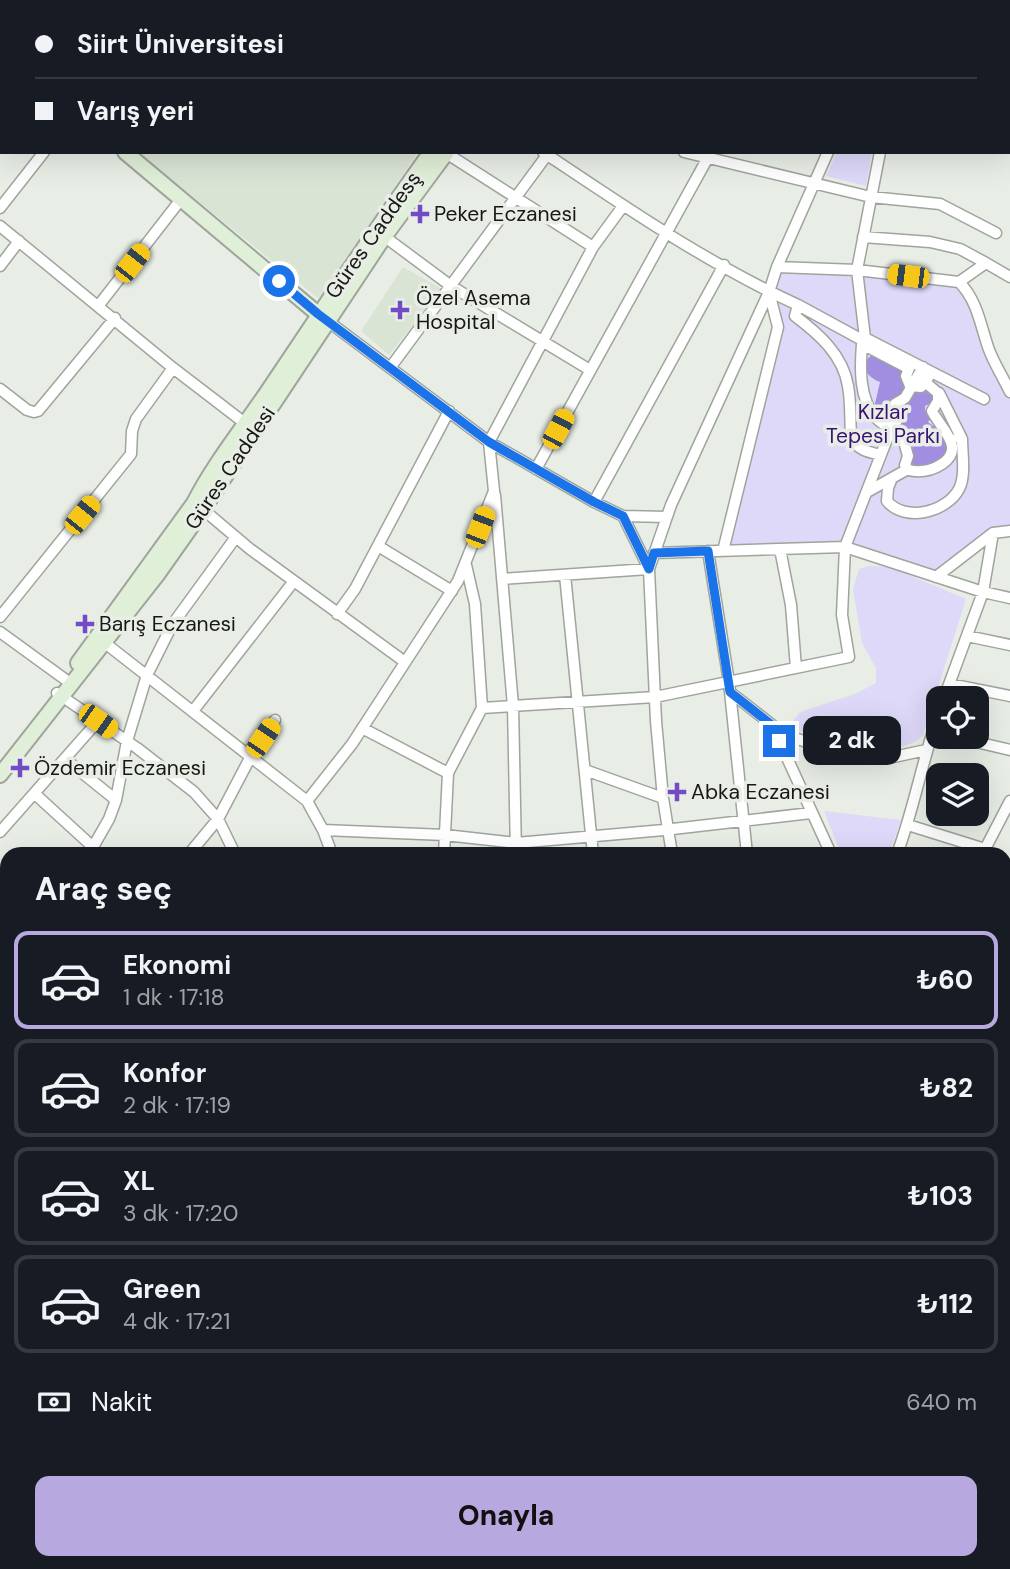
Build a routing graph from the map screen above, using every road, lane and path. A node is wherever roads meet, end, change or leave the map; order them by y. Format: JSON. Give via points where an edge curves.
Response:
{"nodes":[{"id":1,"x":42,"y":154,"type":"edge"},
{"id":2,"x":127,"y":154,"type":"edge"},
{"id":3,"x":440,"y":154,"type":"edge"},
{"id":4,"x":443,"y":154,"type":"edge"},
{"id":5,"x":544,"y":154,"type":"edge"},
{"id":6,"x":546,"y":154,"type":"edge"},
{"id":7,"x":827,"y":154,"type":"edge"},
{"id":8,"x":880,"y":154,"type":"edge"},
{"id":9,"x":710,"y":155,"type":"edge"},
{"id":10,"x":815,"y":183,"type":"junction"},
{"id":11,"x":516,"y":197,"type":"junction"},
{"id":12,"x":871,"y":197,"type":"junction"},
{"id":13,"x":182,"y":198,"type":"junction"},
{"id":14,"x":623,"y":205,"type":"junction"},
{"id":15,"x":0,"y":208,"type":"edge"},
{"id":16,"x":0,"y":226,"type":"edge"},
{"id":17,"x":380,"y":233,"type":"junction"},
{"id":18,"x":996,"y":233,"type":"dead end"},
{"id":19,"x":667,"y":234,"type":"junction"},
{"id":20,"x":863,"y":237,"type":"junction"},
{"id":21,"x":19,"y":241,"type":"junction"},
{"id":22,"x":593,"y":247,"type":"junction"},
{"id":23,"x":986,"y":263,"type":"junction"},
{"id":24,"x":724,"y":265,"type":"junction"},
{"id":25,"x":0,"y":266,"type":"edge"},
{"id":26,"x":777,"y":267,"type":"junction"},
{"id":27,"x":857,"y":270,"type":"junction"},
{"id":28,"x":1010,"y":277,"type":"edge"},
{"id":29,"x":959,"y":282,"type":"junction"},
{"id":30,"x":451,"y":286,"type":"junction"},
{"id":31,"x":769,"y":292,"type":"junction"},
{"id":32,"x":798,"y":305,"type":"junction"},
{"id":33,"x":99,"y":306,"type":"junction"},
{"id":34,"x":323,"y":317,"type":"junction"},
{"id":35,"x":115,"y":318,"type":"junction"},
{"id":36,"x":864,"y":341,"type":"junction"},
{"id":37,"x":543,"y":343,"type":"junction"},
{"id":38,"x":910,"y":365,"type":"junction"},
{"id":39,"x":173,"y":368,"type":"junction"},
{"id":40,"x":390,"y":368,"type":"junction"},
{"id":41,"x":590,"y":370,"type":"junction"},
{"id":42,"x":927,"y":370,"type":"junction"},
{"id":43,"x":926,"y":383,"type":"junction"},
{"id":44,"x":912,"y":386,"type":"junction"},
{"id":45,"x":0,"y":389,"type":"edge"},
{"id":46,"x":1010,"y":392,"type":"edge"},
{"id":47,"x":938,"y":393,"type":"junction"},
{"id":48,"x":984,"y":399,"type":"dead end"},
{"id":49,"x":449,"y":411,"type":"junction"},
{"id":50,"x":246,"y":424,"type":"junction"},
{"id":51,"x":891,"y":429,"type":"junction"},
{"id":52,"x":946,"y":431,"type":"junction"},
{"id":53,"x":962,"y":439,"type":"junction"},
{"id":54,"x":489,"y":442,"type":"junction"},
{"id":55,"x":881,"y":454,"type":"junction"},
{"id":56,"x":536,"y":469,"type":"junction"},
{"id":57,"x":908,"y":469,"type":"junction"},
{"id":58,"x":892,"y":478,"type":"junction"},
{"id":59,"x":494,"y":491,"type":"junction"},
{"id":60,"x":867,"y":492,"type":"junction"},
{"id":61,"x":594,"y":502,"type":"junction"},
{"id":62,"x":198,"y":506,"type":"junction"},
{"id":63,"x":623,"y":516,"type":"junction"},
{"id":64,"x":667,"y":517,"type":"junction"},
{"id":65,"x":1010,"y":531,"type":"edge"},
{"id":66,"x":993,"y":533,"type":"junction"},
{"id":67,"x":236,"y":537,"type":"junction"},
{"id":68,"x":378,"y":547,"type":"junction"},
{"id":69,"x":845,"y":547,"type":"junction"},
{"id":70,"x":780,"y":549,"type":"junction"},
{"id":71,"x":708,"y":551,"type":"junction"},
{"id":72,"x":723,"y":551,"type":"junction"},
{"id":73,"x":654,"y":553,"type":"junction"},
{"id":74,"x":466,"y":565,"type":"junction"},
{"id":75,"x":649,"y":569,"type":"junction"},
{"id":76,"x":565,"y":575,"type":"junction"},
{"id":77,"x":936,"y":577,"type":"junction"},
{"id":78,"x":502,"y":579,"type":"junction"},
{"id":79,"x":294,"y":581,"type":"junction"},
{"id":80,"x":452,"y":591,"type":"junction"},
{"id":81,"x":983,"y":592,"type":"junction"},
{"id":82,"x":1010,"y":598,"type":"edge"},
{"id":83,"x":337,"y":614,"type":"junction"},
{"id":84,"x":0,"y":617,"type":"edge"},
{"id":85,"x":0,"y":632,"type":"edge"},
{"id":86,"x":967,"y":636,"type":"junction"},
{"id":87,"x":105,"y":643,"type":"junction"},
{"id":88,"x":1010,"y":645,"type":"edge"},
{"id":89,"x":405,"y":662,"type":"junction"},
{"id":90,"x":796,"y":667,"type":"junction"},
{"id":91,"x":147,"y":675,"type":"junction"},
{"id":92,"x":66,"y":680,"type":"junction"},
{"id":93,"x":950,"y":684,"type":"joint"},
{"id":94,"x":729,"y":687,"type":"junction"},
{"id":95,"x":59,"y":695,"type":"junction"},
{"id":96,"x":1010,"y":696,"type":"edge"},
{"id":97,"x":655,"y":697,"type":"junction"},
{"id":98,"x":579,"y":702,"type":"junction"},
{"id":99,"x":513,"y":706,"type":"junction"},
{"id":100,"x":482,"y":708,"type":"junction"},
{"id":101,"x":193,"y":711,"type":"junction"},
{"id":102,"x":275,"y":720,"type":"dead end"},
{"id":103,"x":98,"y":721,"type":"junction"},
{"id":104,"x":772,"y":725,"type":"junction"},
{"id":105,"x":362,"y":728,"type":"junction"},
{"id":106,"x":127,"y":741,"type":"junction"},
{"id":107,"x":989,"y":745,"type":"edge"},
{"id":108,"x":926,"y":750,"type":"joint"},
{"id":109,"x":1010,"y":750,"type":"edge"},
{"id":110,"x":251,"y":756,"type":"junction"},
{"id":111,"x":65,"y":759,"type":"junction"},
{"id":112,"x":0,"y":763,"type":"edge"},
{"id":113,"x":585,"y":770,"type":"junction"},
{"id":114,"x":448,"y":773,"type":"junction"},
{"id":115,"x":0,"y":775,"type":"edge"},
{"id":116,"x":35,"y":793,"type":"junction"},
{"id":117,"x":663,"y":798,"type":"junction"},
{"id":118,"x":116,"y":800,"type":"junction"},
{"id":119,"x":307,"y":801,"type":"junction"},
{"id":120,"x":1010,"y":801,"type":"edge"},
{"id":121,"x":811,"y":813,"type":"junction"},
{"id":122,"x":218,"y":819,"type":"junction"},
{"id":123,"x":744,"y":821,"type":"junction"},
{"id":124,"x":908,"y":825,"type":"junction"},
{"id":125,"x":323,"y":830,"type":"junction"},
{"id":126,"x":668,"y":830,"type":"junction"},
{"id":127,"x":0,"y":832,"type":"edge"},
{"id":128,"x":445,"y":835,"type":"junction"},
{"id":129,"x":591,"y":836,"type":"junction"},
{"id":130,"x":88,"y":847,"type":"edge"},
{"id":131,"x":93,"y":847,"type":"edge"},
{"id":132,"x":196,"y":847,"type":"edge"},
{"id":133,"x":232,"y":847,"type":"edge"},
{"id":134,"x":329,"y":847,"type":"edge"},
{"id":135,"x":444,"y":847,"type":"edge"},
{"id":136,"x":506,"y":847,"type":"edge"},
{"id":137,"x":516,"y":847,"type":"edge"},
{"id":138,"x":528,"y":847,"type":"edge"},
{"id":139,"x":592,"y":847,"type":"edge"},
{"id":140,"x":671,"y":847,"type":"edge"},
{"id":141,"x":746,"y":847,"type":"edge"},
{"id":142,"x":828,"y":847,"type":"edge"},
{"id":143,"x":900,"y":847,"type":"edge"},
{"id":144,"x":970,"y":847,"type":"edge"},
{"id":145,"x":987,"y":847,"type":"edge"}],
"edges":[{"from":1,"to":15,"type":"street"},
{"from":2,"to":13,"type":"street"},
{"from":3,"to":17,"type":"street","name":"Güres Caddesş"},
{"from":4,"to":11,"type":"street"},
{"from":5,"to":11,"type":"street"},
{"from":6,"to":14,"type":"street"},
{"from":7,"to":10,"type":"street"},
{"from":8,"to":12,"type":"street"},
{"from":9,"to":10,"type":"street"},
{"from":9,"to":19,"type":"street"},
{"from":10,"to":12,"type":"street"},
{"from":10,"to":26,"type":"street"},
{"from":11,"to":22,"type":"street"},
{"from":11,"to":30,"type":"street"},
{"from":12,"to":18,"type":"street","via":[[940,204]]},
{"from":12,"to":20,"type":"street"},
{"from":13,"to":33,"type":"street"},
{"from":13,"to":34,"type":"street"},
{"from":14,"to":19,"type":"street"},
{"from":14,"to":22,"type":"street"},
{"from":16,"to":21,"type":"street"},
{"from":17,"to":30,"type":"street"},
{"from":17,"to":34,"type":"street","name":"Güres Caddesş"},
{"from":19,"to":24,"type":"street"},
{"from":19,"to":41,"type":"street"},
{"from":20,"to":23,"type":"street","via":[[930,242],[960,249]]},
{"from":20,"to":27,"type":"street"},
{"from":21,"to":25,"type":"street"},
{"from":21,"to":33,"type":"street"},
{"from":22,"to":37,"type":"street"},
{"from":23,"to":28,"type":"street"},
{"from":23,"to":29,"type":"street"},
{"from":24,"to":31,"type":"street"},
{"from":24,"to":61,"type":"street"},
{"from":26,"to":27,"type":"street"},
{"from":26,"to":31,"type":"street"},
{"from":27,"to":29,"type":"street"},
{"from":27,"to":36,"type":"street"},
{"from":29,"to":46,"type":"street","via":[[969,292]]},
{"from":30,"to":37,"type":"street"},
{"from":30,"to":40,"type":"street"},
{"from":31,"to":32,"type":"street"},
{"from":31,"to":64,"type":"street"},
{"from":31,"to":72,"type":"street","via":[[778,327]]},
{"from":32,"to":36,"type":"street"},
{"from":32,"to":55,"type":"street","via":[[796,316],[834,352],[848,384],[854,444]]},
{"from":33,"to":35,"type":"street"},
{"from":34,"to":40,"type":"street"},
{"from":34,"to":50,"type":"street","name":"Güres Caddesş"},
{"from":34,"to":62,"type":"street","name":"Güres Caddesi"},
{"from":35,"to":39,"type":"street"},
{"from":35,"to":45,"type":"street","via":[[38,411],[27,410]]},
{"from":36,"to":38,"type":"street"},
{"from":36,"to":51,"type":"street","via":[[860,367],[866,399],[878,420]]},
{"from":37,"to":41,"type":"street"},
{"from":37,"to":54,"type":"street"},
{"from":38,"to":42,"type":"street"},
{"from":38,"to":44,"type":"street","via":[[906,380]]},
{"from":39,"to":50,"type":"street"},
{"from":39,"to":84,"type":"street","via":[[136,419],[131,454]]},
{"from":40,"to":49,"type":"street"},
{"from":41,"to":56,"type":"street"},
{"from":42,"to":43,"type":"street"},
{"from":42,"to":44,"type":"street"},
{"from":42,"to":48,"type":"street"},
{"from":43,"to":44,"type":"street"},
{"from":43,"to":47,"type":"street"},
{"from":44,"to":51,"type":"street","via":[[895,404],[898,419]]},
{"from":47,"to":52,"type":"street","via":[[932,411]]},
{"from":47,"to":53,"type":"street"},
{"from":49,"to":54,"type":"street"},
{"from":49,"to":68,"type":"street"},
{"from":50,"to":62,"type":"street","name":"Güres Caddesş","via":[[205,481]]},
{"from":51,"to":55,"type":"street"},
{"from":51,"to":57,"type":"street","via":[[907,445]]},
{"from":52,"to":53,"type":"street"},
{"from":52,"to":57,"type":"street","via":[[952,443],[949,458],[928,471]]},
{"from":53,"to":58,"type":"street","via":[[960,487],[940,507],[914,514],[893,508],[887,501]]},
{"from":54,"to":56,"type":"street"},
{"from":54,"to":59,"type":"street"},
{"from":55,"to":60,"type":"street"},
{"from":56,"to":61,"type":"street"},
{"from":57,"to":58,"type":"street"},
{"from":58,"to":60,"type":"street"},
{"from":59,"to":74,"type":"street"},
{"from":59,"to":78,"type":"street"},
{"from":60,"to":69,"type":"street"},
{"from":61,"to":63,"type":"street"},
{"from":62,"to":67,"type":"street"},
{"from":62,"to":87,"type":"street","name":"Güres Caddesi","via":[[157,575]]},
{"from":62,"to":92,"type":"street","name":"Güres Caddesş"},
{"from":63,"to":64,"type":"street"},
{"from":63,"to":75,"type":"street"},
{"from":64,"to":73,"type":"street"},
{"from":65,"to":66,"type":"street"},
{"from":66,"to":77,"type":"street"},
{"from":66,"to":81,"type":"street"},
{"from":67,"to":79,"type":"street"},
{"from":67,"to":91,"type":"street","via":[[172,625]]},
{"from":68,"to":80,"type":"street"},
{"from":68,"to":83,"type":"street"},
{"from":69,"to":70,"type":"street"},
{"from":69,"to":77,"type":"street"},
{"from":69,"to":90,"type":"street","via":[[842,615],[849,657]]},
{"from":70,"to":72,"type":"street"},
{"from":70,"to":90,"type":"street","via":[[791,604]]},
{"from":71,"to":72,"type":"street"},
{"from":71,"to":73,"type":"street"},
{"from":71,"to":94,"type":"street"},
{"from":73,"to":75,"type":"street"},
{"from":74,"to":80,"type":"street"},
{"from":74,"to":100,"type":"street","via":[[475,604]]},
{"from":75,"to":76,"type":"street"},
{"from":75,"to":97,"type":"street"},
{"from":76,"to":78,"type":"street"},
{"from":76,"to":98,"type":"street"},
{"from":77,"to":81,"type":"street"},
{"from":78,"to":99,"type":"street"},
{"from":79,"to":83,"type":"street"},
{"from":79,"to":101,"type":"street"},
{"from":80,"to":89,"type":"street"},
{"from":81,"to":82,"type":"street"},
{"from":81,"to":86,"type":"street"},
{"from":83,"to":89,"type":"street"},
{"from":85,"to":92,"type":"street"},
{"from":86,"to":88,"type":"street"},
{"from":86,"to":93,"type":"street"},
{"from":87,"to":91,"type":"street"},
{"from":87,"to":95,"type":"street","name":"Güres Caddesi"},
{"from":89,"to":105,"type":"street"},
{"from":90,"to":94,"type":"street"},
{"from":91,"to":101,"type":"street"},
{"from":91,"to":106,"type":"street"},
{"from":92,"to":95,"type":"street","name":"Güres Caddesş"},
{"from":93,"to":96,"type":"street"},
{"from":94,"to":97,"type":"street"},
{"from":94,"to":104,"type":"street"},
{"from":94,"to":123,"type":"street"},
{"from":95,"to":103,"type":"street"},
{"from":95,"to":112,"type":"street","name":"Güres Caddesş"},
{"from":95,"to":115,"type":"street","name":"Güres Caddesi"},
{"from":97,"to":98,"type":"street"},
{"from":97,"to":117,"type":"street"},
{"from":98,"to":99,"type":"street"},
{"from":98,"to":113,"type":"street"},
{"from":99,"to":100,"type":"street"},
{"from":99,"to":137,"type":"street"},
{"from":100,"to":114,"type":"street"},
{"from":101,"to":110,"type":"street"},
{"from":102,"to":110,"type":"street"},
{"from":103,"to":106,"type":"street"},
{"from":103,"to":111,"type":"street"},
{"from":104,"to":108,"type":"street","via":[[835,751],[868,757],[890,758]]},
{"from":104,"to":121,"type":"street"},
{"from":105,"to":114,"type":"street"},
{"from":105,"to":119,"type":"street"},
{"from":106,"to":118,"type":"street"},
{"from":106,"to":122,"type":"street","via":[[194,792]]},
{"from":107,"to":109,"type":"street"},
{"from":108,"to":124,"type":"street"},
{"from":110,"to":119,"type":"street"},
{"from":110,"to":122,"type":"street"},
{"from":111,"to":116,"type":"street"},
{"from":111,"to":118,"type":"street"},
{"from":113,"to":117,"type":"street"},
{"from":113,"to":129,"type":"street"},
{"from":114,"to":128,"type":"street"},
{"from":116,"to":127,"type":"street"},
{"from":116,"to":130,"type":"street"},
{"from":117,"to":126,"type":"street"},
{"from":118,"to":131,"type":"street"},
{"from":119,"to":125,"type":"street"},
{"from":120,"to":145,"type":"street"},
{"from":121,"to":123,"type":"street"},
{"from":121,"to":142,"type":"street"},
{"from":122,"to":132,"type":"street"},
{"from":122,"to":133,"type":"street"},
{"from":123,"to":126,"type":"street"},
{"from":123,"to":141,"type":"street"},
{"from":124,"to":143,"type":"street"},
{"from":124,"to":144,"type":"street"},
{"from":125,"to":128,"type":"street"},
{"from":125,"to":134,"type":"street"},
{"from":126,"to":129,"type":"street"},
{"from":126,"to":140,"type":"street"},
{"from":128,"to":135,"type":"street"},
{"from":128,"to":136,"type":"street"},
{"from":129,"to":138,"type":"street"},
{"from":129,"to":139,"type":"street"}]}
